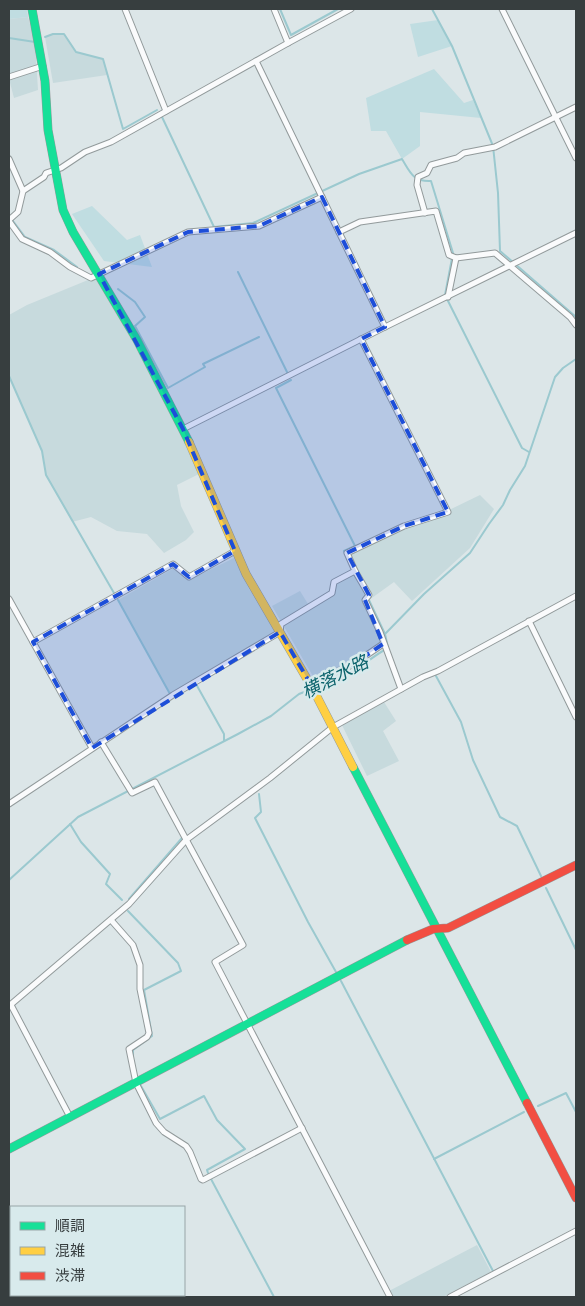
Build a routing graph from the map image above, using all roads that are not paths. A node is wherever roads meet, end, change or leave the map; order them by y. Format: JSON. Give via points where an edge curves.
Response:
{"nodes":[{"id":1,"x":32,"y":9,"type":"edge"},
{"id":2,"x":125,"y":9,"type":"edge"},
{"id":3,"x":274,"y":9,"type":"edge"},
{"id":4,"x":351,"y":9,"type":"edge"},
{"id":5,"x":502,"y":9,"type":"edge"},
{"id":6,"x":288,"y":43,"type":"junction"},
{"id":7,"x":256,"y":61,"type":"junction"},
{"id":8,"x":43,"y":66,"type":"junction"},
{"id":9,"x":9,"y":77,"type":"edge"},
{"id":10,"x":576,"y":107,"type":"edge"},
{"id":11,"x":166,"y":111,"type":"junction"},
{"id":12,"x":556,"y":116,"type":"junction"},
{"id":13,"x":576,"y":158,"type":"edge"},
{"id":14,"x":9,"y":160,"type":"edge"},
{"id":15,"x":55,"y":170,"type":"junction"},
{"id":16,"x":23,"y":191,"type":"junction"},
{"id":17,"x":322,"y":197,"type":"junction"},
{"id":18,"x":425,"y":213,"type":"junction"},
{"id":19,"x":9,"y":221,"type":"edge"},
{"id":20,"x":339,"y":232,"type":"junction"},
{"id":21,"x":576,"y":234,"type":"edge"},
{"id":22,"x":456,"y":258,"type":"junction"},
{"id":23,"x":510,"y":267,"type":"junction"},
{"id":24,"x":99,"y":274,"type":"junction"},
{"id":25,"x":448,"y":297,"type":"junction"},
{"id":26,"x":576,"y":325,"type":"edge"},
{"id":27,"x":385,"y":327,"type":"junction"},
{"id":28,"x":361,"y":340,"type":"junction"},
{"id":29,"x":183,"y":429,"type":"junction"},
{"id":30,"x":235,"y":551,"type":"junction"},
{"id":31,"x":355,"y":570,"type":"junction"},
{"id":32,"x":576,"y":596,"type":"edge"},
{"id":33,"x":9,"y":599,"type":"edge"},
{"id":34,"x":11,"y":610,"type":"edge"},
{"id":35,"x":529,"y":621,"type":"junction"},
{"id":36,"x":280,"y":632,"type":"junction"},
{"id":37,"x":33,"y":642,"type":"junction"},
{"id":38,"x":385,"y":648,"type":"junction"},
{"id":39,"x":312,"y":687,"type":"junction"},
{"id":40,"x":401,"y":689,"type":"junction"},
{"id":41,"x":576,"y":717,"type":"edge"},
{"id":42,"x":333,"y":727,"type":"junction"},
{"id":43,"x":101,"y":742,"type":"junction"},
{"id":44,"x":92,"y":748,"type":"junction"},
{"id":45,"x":9,"y":804,"type":"edge"},
{"id":46,"x":186,"y":840,"type":"junction"},
{"id":47,"x":576,"y":865,"type":"edge"},
{"id":48,"x":111,"y":920,"type":"junction"},
{"id":49,"x":438,"y":930,"type":"junction"},
{"id":50,"x":10,"y":1005,"type":"edge"},
{"id":51,"x":247,"y":1024,"type":"junction"},
{"id":52,"x":136,"y":1083,"type":"junction"},
{"id":53,"x":70,"y":1116,"type":"junction"},
{"id":54,"x":302,"y":1128,"type":"junction"},
{"id":55,"x":9,"y":1149,"type":"edge"},
{"id":56,"x":573,"y":1184,"type":"edge"},
{"id":57,"x":576,"y":1198,"type":"edge"},
{"id":58,"x":576,"y":1231,"type":"edge"},
{"id":59,"x":390,"y":1297,"type":"edge"},
{"id":60,"x":450,"y":1297,"type":"edge"}],
"edges":[{"from":1,"to":8,"type":"street"},
{"from":2,"to":11,"type":"street"},
{"from":3,"to":6,"type":"street"},
{"from":4,"to":6,"type":"street"},
{"from":5,"to":12,"type":"street"},
{"from":6,"to":7,"type":"street"},
{"from":7,"to":11,"type":"street"},
{"from":7,"to":17,"type":"street"},
{"from":8,"to":9,"type":"street"},
{"from":8,"to":15,"type":"street"},
{"from":10,"to":12,"type":"street"},
{"from":11,"to":15,"type":"street"},
{"from":12,"to":13,"type":"street"},
{"from":12,"to":18,"type":"street","via":[[493,147],[431,165],[427,173],[418,177],[417,185]]},
{"from":14,"to":16,"type":"street"},
{"from":15,"to":16,"type":"street"},
{"from":15,"to":24,"type":"street","via":[[70,225]]},
{"from":16,"to":19,"type":"street","via":[[18,212]]},
{"from":17,"to":20,"type":"street"},
{"from":17,"to":24,"type":"street","via":[[259,226],[188,232]]},
{"from":18,"to":20,"type":"street","via":[[360,222]]},
{"from":18,"to":22,"type":"street","via":[[436,211],[449,255]]},
{"from":19,"to":24,"type":"street","via":[[22,239],[92,278]]},
{"from":20,"to":27,"type":"street"},
{"from":21,"to":23,"type":"street"},
{"from":22,"to":23,"type":"street","via":[[494,253]]},
{"from":22,"to":25,"type":"street"},
{"from":23,"to":25,"type":"street"},
{"from":23,"to":26,"type":"street"},
{"from":24,"to":29,"type":"street"},
{"from":25,"to":27,"type":"street"},
{"from":27,"to":28,"type":"street"},
{"from":28,"to":29,"type":"street"},
{"from":28,"to":31,"type":"street","via":[[448,512],[404,526],[347,553]]},
{"from":29,"to":30,"type":"street"},
{"from":30,"to":36,"type":"street"},
{"from":30,"to":37,"type":"street","via":[[189,577],[173,564]]},
{"from":31,"to":36,"type":"street","via":[[334,582],[332,593],[281,624]]},
{"from":31,"to":38,"type":"street"},
{"from":32,"to":35,"type":"street"},
{"from":33,"to":34,"type":"street"},
{"from":34,"to":37,"type":"street"},
{"from":35,"to":40,"type":"street"},
{"from":35,"to":41,"type":"street"},
{"from":36,"to":39,"type":"street"},
{"from":36,"to":43,"type":"street"},
{"from":37,"to":44,"type":"street"},
{"from":38,"to":39,"type":"street"},
{"from":38,"to":40,"type":"street"},
{"from":39,"to":42,"type":"street"},
{"from":40,"to":42,"type":"street"},
{"from":42,"to":46,"type":"street"},
{"from":42,"to":49,"type":"street"},
{"from":43,"to":44,"type":"street"},
{"from":43,"to":46,"type":"street","via":[[132,793],[155,782]]},
{"from":44,"to":45,"type":"street"},
{"from":46,"to":48,"type":"street"},
{"from":46,"to":51,"type":"street","via":[[243,945],[215,962]]},
{"from":47,"to":49,"type":"street"},
{"from":48,"to":50,"type":"street"},
{"from":48,"to":52,"type":"street","via":[[133,945],[140,965],[140,989],[149,1033],[129,1050]]},
{"from":49,"to":51,"type":"street","via":[[411,938]]},
{"from":49,"to":56,"type":"street"},
{"from":50,"to":53,"type":"street"},
{"from":51,"to":52,"type":"street"},
{"from":51,"to":54,"type":"street"},
{"from":52,"to":53,"type":"street"},
{"from":52,"to":54,"type":"street","via":[[156,1123],[186,1146],[203,1180]]},
{"from":53,"to":55,"type":"street"},
{"from":54,"to":59,"type":"street"},
{"from":56,"to":57,"type":"street"},
{"from":58,"to":60,"type":"street"}]}
